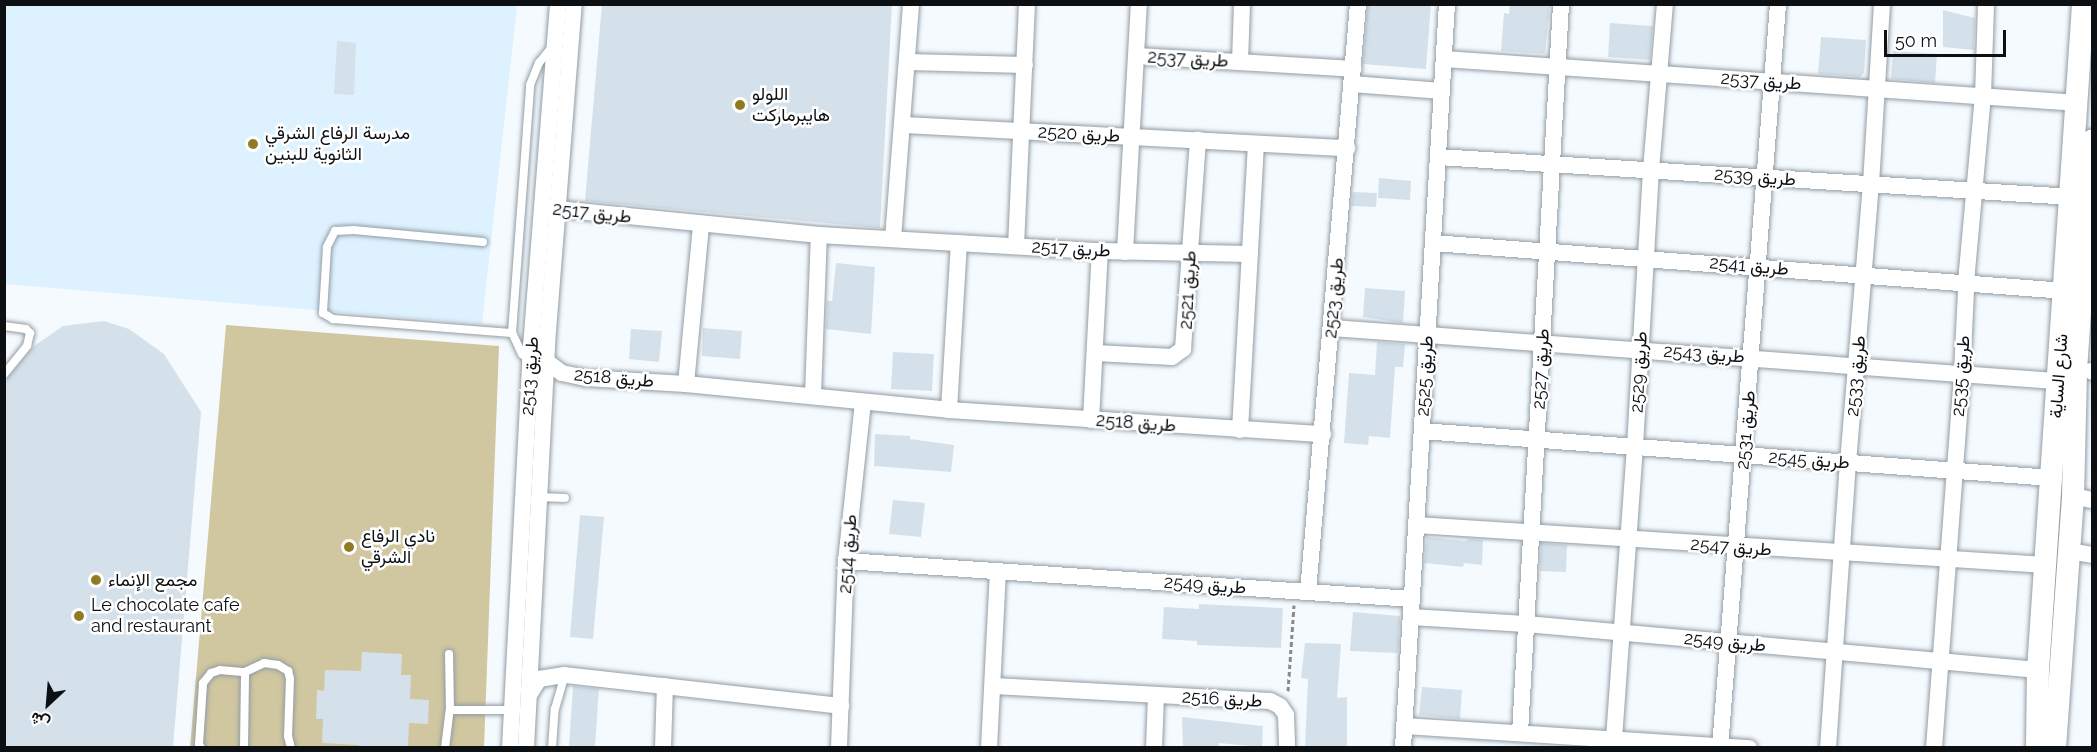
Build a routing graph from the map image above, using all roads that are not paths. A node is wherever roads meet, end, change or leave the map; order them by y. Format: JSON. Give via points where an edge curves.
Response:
{"nodes":[{"id":1,"x":558,"y":4,"type":"edge"},
{"id":2,"x":574,"y":4,"type":"edge"},
{"id":3,"x":911,"y":4,"type":"edge"},
{"id":4,"x":1027,"y":4,"type":"edge"},
{"id":5,"x":1139,"y":4,"type":"edge"},
{"id":6,"x":1242,"y":4,"type":"edge"},
{"id":7,"x":1358,"y":4,"type":"edge"},
{"id":8,"x":1447,"y":4,"type":"edge"},
{"id":9,"x":1560,"y":4,"type":"edge"},
{"id":10,"x":1665,"y":4,"type":"edge"},
{"id":11,"x":1778,"y":4,"type":"edge"},
{"id":12,"x":1882,"y":4,"type":"edge"},
{"id":13,"x":1986,"y":4,"type":"edge"},
{"id":14,"x":2083,"y":4,"type":"edge"},
{"id":15,"x":555,"y":42,"type":"junction"},
{"id":16,"x":1137,"y":56,"type":"junction"},
{"id":17,"x":1444,"y":59,"type":"junction"},
{"id":18,"x":908,"y":62,"type":"junction"},
{"id":19,"x":1240,"y":62,"type":"junction"},
{"id":20,"x":1025,"y":65,"type":"junction"},
{"id":21,"x":1558,"y":66,"type":"junction"},
{"id":22,"x":1660,"y":74,"type":"junction"},
{"id":23,"x":1353,"y":77,"type":"junction"},
{"id":24,"x":1773,"y":81,"type":"junction"},
{"id":25,"x":1878,"y":89,"type":"junction"},
{"id":26,"x":1442,"y":91,"type":"junction"},
{"id":27,"x":1983,"y":96,"type":"junction"},
{"id":28,"x":2078,"y":103,"type":"junction"},
{"id":29,"x":903,"y":125,"type":"junction"},
{"id":30,"x":1022,"y":131,"type":"junction"},
{"id":31,"x":1132,"y":137,"type":"junction"},
{"id":32,"x":1198,"y":140,"type":"junction"},
{"id":33,"x":1256,"y":144,"type":"junction"},
{"id":34,"x":1347,"y":148,"type":"junction"},
{"id":35,"x":2088,"y":156,"type":"edge"},
{"id":36,"x":1438,"y":157,"type":"junction"},
{"id":37,"x":1552,"y":164,"type":"junction"},
{"id":38,"x":1651,"y":170,"type":"junction"},
{"id":39,"x":1766,"y":178,"type":"junction"},
{"id":40,"x":1871,"y":184,"type":"junction"},
{"id":41,"x":1974,"y":190,"type":"junction"},
{"id":42,"x":2072,"y":197,"type":"junction"},
{"id":43,"x":550,"y":208,"type":"junction"},
{"id":44,"x":701,"y":224,"type":"junction"},
{"id":45,"x":819,"y":235,"type":"junction"},
{"id":46,"x":893,"y":239,"type":"junction"},
{"id":47,"x":483,"y":242,"type":"dead end"},
{"id":48,"x":959,"y":243,"type":"junction"},
{"id":49,"x":1433,"y":243,"type":"junction"},
{"id":50,"x":1016,"y":246,"type":"junction"},
{"id":51,"x":1100,"y":251,"type":"junction"},
{"id":52,"x":1548,"y":251,"type":"junction"},
{"id":53,"x":1125,"y":252,"type":"junction"},
{"id":54,"x":1189,"y":253,"type":"junction"},
{"id":55,"x":1250,"y":254,"type":"junction"},
{"id":56,"x":1646,"y":258,"type":"junction"},
{"id":57,"x":1759,"y":266,"type":"junction"},
{"id":58,"x":1865,"y":276,"type":"junction"},
{"id":59,"x":1966,"y":284,"type":"junction"},
{"id":60,"x":2066,"y":291,"type":"junction"},
{"id":61,"x":4,"y":326,"type":"edge"},
{"id":62,"x":1332,"y":328,"type":"junction"},
{"id":63,"x":512,"y":333,"type":"junction"},
{"id":64,"x":1428,"y":334,"type":"junction"},
{"id":65,"x":1542,"y":342,"type":"junction"},
{"id":66,"x":1640,"y":349,"type":"junction"},
{"id":67,"x":1096,"y":353,"type":"junction"},
{"id":68,"x":1751,"y":357,"type":"junction"},
{"id":69,"x":538,"y":361,"type":"junction"},
{"id":70,"x":1857,"y":365,"type":"junction"},
{"id":71,"x":1962,"y":373,"type":"junction"},
{"id":72,"x":4,"y":374,"type":"edge"},
{"id":73,"x":2080,"y":377,"type":"edge"},
{"id":74,"x":686,"y":384,"type":"junction"},
{"id":75,"x":813,"y":395,"type":"junction"},
{"id":76,"x":863,"y":403,"type":"junction"},
{"id":77,"x":949,"y":410,"type":"junction"},
{"id":78,"x":1091,"y":420,"type":"junction"},
{"id":79,"x":1240,"y":430,"type":"junction"},
{"id":80,"x":1422,"y":431,"type":"junction"},
{"id":81,"x":1323,"y":434,"type":"junction"},
{"id":82,"x":1537,"y":440,"type":"junction"},
{"id":83,"x":1635,"y":447,"type":"junction"},
{"id":84,"x":1744,"y":456,"type":"junction"},
{"id":85,"x":1848,"y":463,"type":"junction"},
{"id":86,"x":1953,"y":471,"type":"junction"},
{"id":87,"x":2052,"y":478,"type":"junction"},
{"id":88,"x":538,"y":497,"type":"junction"},
{"id":89,"x":566,"y":498,"type":"dead end"},
{"id":90,"x":2083,"y":498,"type":"edge"},
{"id":91,"x":1416,"y":525,"type":"junction"},
{"id":92,"x":1532,"y":533,"type":"junction"},
{"id":93,"x":1626,"y":540,"type":"junction"},
{"id":94,"x":1736,"y":547,"type":"junction"},
{"id":95,"x":2069,"y":551,"type":"junction"},
{"id":96,"x":1843,"y":553,"type":"junction"},
{"id":97,"x":2092,"y":555,"type":"edge"},
{"id":98,"x":1947,"y":559,"type":"junction"},
{"id":99,"x":846,"y":561,"type":"junction"},
{"id":100,"x":2046,"y":565,"type":"junction"},
{"id":101,"x":998,"y":572,"type":"junction"},
{"id":102,"x":1301,"y":592,"type":"junction"},
{"id":103,"x":1412,"y":599,"type":"junction"},
{"id":104,"x":1411,"y":617,"type":"junction"},
{"id":105,"x":1526,"y":624,"type":"junction"},
{"id":106,"x":1622,"y":633,"type":"junction"},
{"id":107,"x":1729,"y":642,"type":"junction"},
{"id":108,"x":531,"y":647,"type":"junction"},
{"id":109,"x":1835,"y":651,"type":"junction"},
{"id":110,"x":449,"y":654,"type":"dead end"},
{"id":111,"x":1940,"y":661,"type":"junction"},
{"id":112,"x":523,"y":669,"type":"junction"},
{"id":113,"x":2038,"y":670,"type":"junction"},
{"id":114,"x":245,"y":672,"type":"junction"},
{"id":115,"x":565,"y":675,"type":"junction"},
{"id":116,"x":665,"y":686,"type":"junction"},
{"id":117,"x":994,"y":686,"type":"junction"},
{"id":118,"x":1156,"y":695,"type":"junction"},
{"id":119,"x":529,"y":696,"type":"junction"},
{"id":120,"x":841,"y":706,"type":"junction"},
{"id":121,"x":512,"y":710,"type":"junction"},
{"id":122,"x":450,"y":711,"type":"junction"},
{"id":123,"x":1405,"y":726,"type":"junction"},
{"id":124,"x":1520,"y":733,"type":"junction"},
{"id":125,"x":1614,"y":739,"type":"junction"},
{"id":126,"x":201,"y":747,"type":"edge"},
{"id":127,"x":244,"y":747,"type":"edge"},
{"id":128,"x":291,"y":747,"type":"edge"},
{"id":129,"x":445,"y":747,"type":"edge"},
{"id":130,"x":510,"y":747,"type":"edge"},
{"id":131,"x":526,"y":747,"type":"edge"},
{"id":132,"x":552,"y":747,"type":"edge"},
{"id":133,"x":663,"y":747,"type":"edge"},
{"id":134,"x":839,"y":747,"type":"edge"},
{"id":135,"x":989,"y":747,"type":"edge"},
{"id":136,"x":1154,"y":747,"type":"edge"},
{"id":137,"x":1287,"y":747,"type":"edge"},
{"id":138,"x":1403,"y":747,"type":"edge"},
{"id":139,"x":1720,"y":747,"type":"edge"},
{"id":140,"x":1749,"y":747,"type":"edge"},
{"id":141,"x":1828,"y":747,"type":"edge"},
{"id":142,"x":1934,"y":747,"type":"edge"},
{"id":143,"x":2037,"y":747,"type":"edge"},
{"id":144,"x":2055,"y":747,"type":"edge"}],
"edges":[{"from":1,"to":15,"type":"street","name":"طريق 2513"},
{"from":2,"to":43,"type":"street","name":"طريق 2513"},
{"from":3,"to":18,"type":"street"},
{"from":4,"to":20,"type":"street"},
{"from":5,"to":16,"type":"street"},
{"from":6,"to":19,"type":"street","name":"طريق 2537"},
{"from":7,"to":23,"type":"street","name":"طريق 2523"},
{"from":8,"to":17,"type":"street","name":"طريق 2525"},
{"from":9,"to":21,"type":"street","name":"طريق 2527"},
{"from":10,"to":22,"type":"street","name":"طريق 2529"},
{"from":11,"to":24,"type":"street","name":"طريق 2531"},
{"from":12,"to":25,"type":"street","name":"طريق 2533"},
{"from":13,"to":27,"type":"street","name":"طريق 2535"},
{"from":14,"to":28,"type":"street","name":"شارع الساية"},
{"from":15,"to":43,"type":"street","name":"طريق 2513"},
{"from":15,"to":63,"type":"lane","via":[[539,63],[530,85]]},
{"from":16,"to":19,"type":"street","name":"طريق 2537"},
{"from":16,"to":31,"type":"street"},
{"from":17,"to":21,"type":"street","name":"طريق 2537"},
{"from":17,"to":26,"type":"street","name":"طريق 2525"},
{"from":18,"to":20,"type":"street"},
{"from":18,"to":29,"type":"street"},
{"from":19,"to":23,"type":"street","name":"طريق 2537"},
{"from":20,"to":30,"type":"street"},
{"from":21,"to":22,"type":"street","name":"طريق 2537"},
{"from":21,"to":37,"type":"street","name":"طريق 2527"},
{"from":22,"to":24,"type":"street","name":"طريق 2537"},
{"from":22,"to":38,"type":"street","name":"طريق 2529"},
{"from":23,"to":26,"type":"street","name":"طريق 2537"},
{"from":23,"to":34,"type":"street","name":"طريق 2523"},
{"from":24,"to":25,"type":"street","name":"طريق 2537"},
{"from":24,"to":39,"type":"street","name":"طريق 2531"},
{"from":25,"to":27,"type":"street","name":"طريق 2537"},
{"from":25,"to":40,"type":"street","name":"طريق 2533"},
{"from":26,"to":36,"type":"street","name":"طريق 2525"},
{"from":27,"to":28,"type":"street","name":"طريق 2537"},
{"from":27,"to":41,"type":"street","name":"طريق 2535"},
{"from":28,"to":35,"type":"street","name":"شارع الساية"},
{"from":29,"to":30,"type":"street","name":"طريق 2520"},
{"from":29,"to":46,"type":"street"},
{"from":30,"to":31,"type":"street","name":"طريق 2520"},
{"from":30,"to":50,"type":"street"},
{"from":31,"to":32,"type":"street","name":"طريق 2520"},
{"from":31,"to":53,"type":"street"},
{"from":32,"to":33,"type":"street","name":"طريق 2520"},
{"from":32,"to":54,"type":"street","name":"طريق 2521"},
{"from":33,"to":34,"type":"street","name":"طريق 2520"},
{"from":33,"to":55,"type":"street"},
{"from":34,"to":62,"type":"street","name":"طريق 2523"},
{"from":35,"to":42,"type":"street","name":"شارع الساية"},
{"from":35,"to":73,"type":"street","name":"شارع الساية"},
{"from":36,"to":37,"type":"street","name":"طريق 2539"},
{"from":36,"to":49,"type":"street","name":"طريق 2525"},
{"from":37,"to":38,"type":"street","name":"طريق 2539"},
{"from":37,"to":52,"type":"street","name":"طريق 2527"},
{"from":38,"to":39,"type":"street","name":"طريق 2539"},
{"from":38,"to":56,"type":"street","name":"طريق 2529"},
{"from":39,"to":40,"type":"street","name":"طريق 2539"},
{"from":39,"to":57,"type":"street","name":"طريق 2531"},
{"from":40,"to":41,"type":"street","name":"طريق 2539"},
{"from":40,"to":58,"type":"street","name":"طريق 2533"},
{"from":41,"to":42,"type":"street","name":"طريق 2539"},
{"from":41,"to":59,"type":"street","name":"طريق 2535"},
{"from":42,"to":60,"type":"street","name":"شارع الساية"},
{"from":43,"to":44,"type":"street","name":"طريق 2517"},
{"from":43,"to":69,"type":"street","name":"طريق 2513"},
{"from":44,"to":45,"type":"street","name":"طريق 2517"},
{"from":44,"to":74,"type":"street"},
{"from":45,"to":46,"type":"street","name":"طريق 2517"},
{"from":45,"to":75,"type":"street"},
{"from":46,"to":48,"type":"street","name":"طريق 2517"},
{"from":47,"to":63,"type":"lane","via":[[335,231],[327,247],[323,313],[333,320]]},
{"from":48,"to":50,"type":"street","name":"طريق 2517"},
{"from":48,"to":77,"type":"street"},
{"from":49,"to":52,"type":"street","name":"طريق 2541"},
{"from":49,"to":64,"type":"street","name":"طريق 2525"},
{"from":50,"to":51,"type":"street","name":"طريق 2517"},
{"from":51,"to":53,"type":"street","name":"طريق 2517"},
{"from":51,"to":67,"type":"street"},
{"from":52,"to":56,"type":"street","name":"طريق 2541"},
{"from":52,"to":65,"type":"street","name":"طريق 2527"},
{"from":53,"to":54,"type":"street","name":"طريق 2517"},
{"from":54,"to":55,"type":"street","name":"طريق 2517"},
{"from":54,"to":67,"type":"street","name":"طريق 2521","via":[[1185,343],[1178,354],[1166,357]]},
{"from":55,"to":79,"type":"street"},
{"from":56,"to":57,"type":"street","name":"طريق 2541"},
{"from":56,"to":66,"type":"street","name":"طريق 2529"},
{"from":57,"to":58,"type":"street","name":"طريق 2541"},
{"from":57,"to":68,"type":"street","name":"طريق 2531"},
{"from":58,"to":59,"type":"street","name":"طريق 2541"},
{"from":58,"to":70,"type":"street","name":"طريق 2533"},
{"from":59,"to":60,"type":"street","name":"طريق 2541"},
{"from":59,"to":71,"type":"street","name":"طريق 2535"},
{"from":60,"to":73,"type":"street","name":"شارع الساية"},
{"from":61,"to":72,"type":"lane","via":[[30,333],[27,346]]},
{"from":62,"to":64,"type":"street","name":"طريق 2543"},
{"from":62,"to":81,"type":"street","name":"طريق 2523"},
{"from":63,"to":69,"type":"lane","via":[[522,354]]},
{"from":64,"to":65,"type":"street","name":"طريق 2543"},
{"from":64,"to":80,"type":"street","name":"طريق 2525"},
{"from":65,"to":66,"type":"street","name":"طريق 2543"},
{"from":65,"to":82,"type":"street","name":"طريق 2527"},
{"from":66,"to":68,"type":"street","name":"طريق 2543"},
{"from":66,"to":83,"type":"street","name":"طريق 2529"},
{"from":67,"to":78,"type":"street"},
{"from":68,"to":70,"type":"street","name":"طريق 2543"},
{"from":68,"to":84,"type":"street","name":"طريق 2531"},
{"from":69,"to":74,"type":"street","name":"طريق 2518","via":[[578,377]]},
{"from":69,"to":88,"type":"street","name":"طريق 2513"},
{"from":69,"to":112,"type":"street","name":"طريق 2513"},
{"from":70,"to":71,"type":"street","name":"طريق 2543"},
{"from":70,"to":85,"type":"street","name":"طريق 2533"},
{"from":71,"to":73,"type":"street","name":"طريق 2543"},
{"from":71,"to":86,"type":"street","name":"طريق 2535"},
{"from":73,"to":87,"type":"street","name":"شارع الساية"},
{"from":73,"to":90,"type":"street","name":"شارع الساية"},
{"from":74,"to":75,"type":"street","name":"طريق 2518"},
{"from":75,"to":76,"type":"street","name":"طريق 2518"},
{"from":76,"to":77,"type":"street","name":"طريق 2518"},
{"from":76,"to":99,"type":"street","name":"طريق 2514"},
{"from":77,"to":78,"type":"street","name":"طريق 2518"},
{"from":78,"to":79,"type":"street","name":"طريق 2518"},
{"from":79,"to":81,"type":"street","name":"طريق 2518"},
{"from":80,"to":82,"type":"street","name":"طريق 2545"},
{"from":80,"to":91,"type":"street","name":"طريق 2525"},
{"from":81,"to":102,"type":"street","name":"طريق 2523"},
{"from":82,"to":83,"type":"street","name":"طريق 2545"},
{"from":82,"to":92,"type":"street","name":"طريق 2527"},
{"from":83,"to":84,"type":"street","name":"طريق 2545"},
{"from":83,"to":93,"type":"street","name":"طريق 2529"},
{"from":84,"to":85,"type":"street","name":"طريق 2545"},
{"from":84,"to":94,"type":"street","name":"طريق 2531"},
{"from":85,"to":86,"type":"street","name":"طريق 2545"},
{"from":85,"to":96,"type":"street","name":"طريق 2533"},
{"from":86,"to":87,"type":"street","name":"طريق 2545"},
{"from":86,"to":98,"type":"street","name":"طريق 2535"},
{"from":87,"to":100,"type":"street","name":"شارع الساية"},
{"from":88,"to":89,"type":"lane"},
{"from":88,"to":108,"type":"street","name":"طريق 2513"},
{"from":90,"to":95,"type":"street","name":"شارع الساية"},
{"from":91,"to":92,"type":"street","name":"طريق 2547"},
{"from":91,"to":103,"type":"street","name":"طريق 2525"},
{"from":92,"to":93,"type":"street","name":"طريق 2547"},
{"from":92,"to":105,"type":"street","name":"طريق 2527"},
{"from":93,"to":94,"type":"street","name":"طريق 2547"},
{"from":93,"to":106,"type":"street","name":"طريق 2529"},
{"from":94,"to":96,"type":"street","name":"طريق 2547"},
{"from":94,"to":107,"type":"street","name":"طريق 2531"},
{"from":95,"to":97,"type":"street"},
{"from":95,"to":144,"type":"street","name":"شارع الساية"},
{"from":96,"to":98,"type":"street","name":"طريق 2547"},
{"from":96,"to":109,"type":"street","name":"طريق 2533"},
{"from":98,"to":100,"type":"street","name":"طريق 2547"},
{"from":98,"to":111,"type":"street","name":"طريق 2535"},
{"from":99,"to":101,"type":"street","name":"طريق 2549"},
{"from":99,"to":120,"type":"street","name":"طريق 2514"},
{"from":100,"to":113,"type":"street","name":"شارع الساية"},
{"from":101,"to":102,"type":"street","name":"طريق 2549"},
{"from":101,"to":117,"type":"street"},
{"from":102,"to":103,"type":"street","name":"طريق 2549"},
{"from":103,"to":104,"type":"street","name":"طريق 2525"},
{"from":104,"to":105,"type":"street","name":"طريق 2549"},
{"from":104,"to":123,"type":"street","name":"طريق 2525"},
{"from":105,"to":106,"type":"street","name":"طريق 2549"},
{"from":105,"to":124,"type":"street","name":"طريق 2527"},
{"from":106,"to":107,"type":"street","name":"طريق 2549"},
{"from":106,"to":125,"type":"street","name":"طريق 2529"},
{"from":107,"to":109,"type":"street","name":"طريق 2549"},
{"from":107,"to":139,"type":"street","name":"طريق 2531"},
{"from":108,"to":112,"type":"street","name":"طريق 2513"},
{"from":108,"to":115,"type":"street","via":[[544,664]]},
{"from":109,"to":111,"type":"street","name":"طريق 2549"},
{"from":109,"to":141,"type":"street","name":"طريق 2533"},
{"from":110,"to":122,"type":"lane"},
{"from":111,"to":113,"type":"street","name":"طريق 2549"},
{"from":111,"to":142,"type":"street","name":"طريق 2535"},
{"from":112,"to":119,"type":"street","name":"طريق 2513"},
{"from":112,"to":121,"type":"street","name":"طريق 2513"},
{"from":113,"to":143,"type":"street","name":"شارع الساية"},
{"from":114,"to":126,"type":"lane","via":[[220,670],[210,673],[203,683]]},
{"from":114,"to":127,"type":"lane"},
{"from":114,"to":128,"type":"lane","via":[[264,663],[288,671]]},
{"from":115,"to":116,"type":"street"},
{"from":115,"to":119,"type":"street","via":[[539,679]]},
{"from":115,"to":132,"type":"lane","via":[[555,710]]},
{"from":116,"to":120,"type":"street"},
{"from":116,"to":133,"type":"street"},
{"from":117,"to":118,"type":"street","name":"طريق 2516"},
{"from":117,"to":135,"type":"street"},
{"from":118,"to":136,"type":"street","name":"طريق 2516"},
{"from":118,"to":137,"type":"street","name":"طريق 2516","via":[[1270,701],[1286,715]]},
{"from":119,"to":131,"type":"street","name":"طريق 2513"},
{"from":120,"to":134,"type":"street","name":"طريق 2514"},
{"from":121,"to":122,"type":"lane"},
{"from":121,"to":130,"type":"street","name":"طريق 2513"},
{"from":122,"to":129,"type":"lane"},
{"from":123,"to":124,"type":"street"},
{"from":123,"to":138,"type":"street","name":"طريق 2525"},
{"from":124,"to":125,"type":"street"},
{"from":125,"to":139,"type":"street"},
{"from":139,"to":140,"type":"street"}]}
